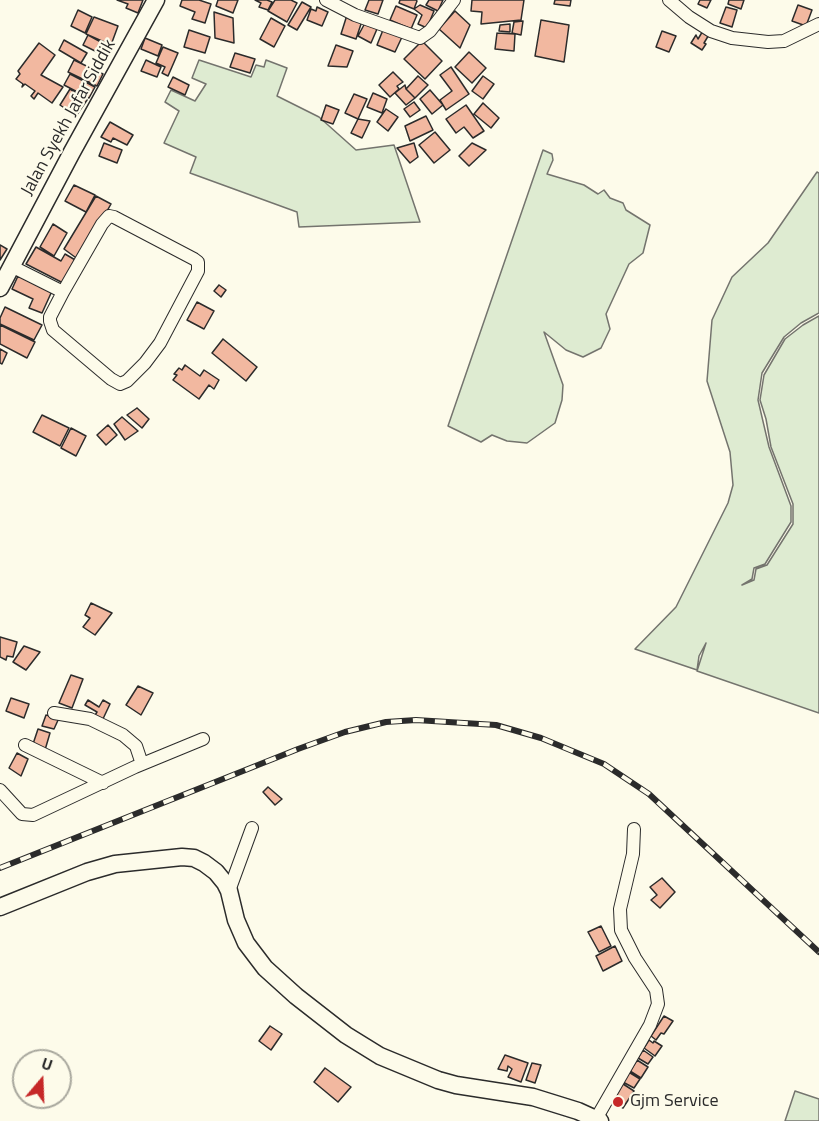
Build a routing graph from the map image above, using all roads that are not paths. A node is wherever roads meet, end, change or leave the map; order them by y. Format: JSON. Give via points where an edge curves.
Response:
{"nodes":[{"id":1,"x":156,"y":0,"type":"edge"},
{"id":2,"x":326,"y":0,"type":"edge"},
{"id":3,"x":454,"y":0,"type":"edge"},
{"id":4,"x":669,"y":0,"type":"edge"},
{"id":5,"x":819,"y":24,"type":"edge"},
{"id":6,"x":11,"y":266,"type":"junction"},
{"id":7,"x":0,"y":288,"type":"edge"},
{"id":8,"x":63,"y":292,"type":"junction"},
{"id":9,"x":54,"y":713,"type":"dead end"},
{"id":10,"x":203,"y":739,"type":"dead end"},
{"id":11,"x":24,"y":745,"type":"dead end"},
{"id":12,"x":142,"y":764,"type":"junction"},
{"id":13,"x":103,"y":783,"type":"junction"},
{"id":14,"x":0,"y":790,"type":"edge"},
{"id":15,"x":252,"y":828,"type":"dead end"},
{"id":16,"x":634,"y":829,"type":"dead end"},
{"id":17,"x":229,"y":891,"type":"junction"},
{"id":18,"x":0,"y":907,"type":"edge"},
{"id":19,"x":598,"y":1120,"type":"edge"}],
"edges":[{"from":1,"to":6,"type":"main road","name":"Jalan Syekh Jafar Siddik"},
{"from":2,"to":3,"type":"street","via":[[418,38],[430,32]]},
{"from":4,"to":5,"type":"street","via":[[689,17],[732,38],[784,41]]},
{"from":6,"to":7,"type":"main road","name":"Jalan Syekh Jafar Siddik"},
{"from":6,"to":8,"type":"street"},
{"from":8,"to":8,"type":"street","via":[[50,317],[51,327],[111,379],[123,384],[160,343],[198,271],[198,262],[109,216]]},
{"from":9,"to":12,"type":"street","via":[[90,719],[123,735],[136,746]]},
{"from":10,"to":12,"type":"street"},
{"from":11,"to":13,"type":"street"},
{"from":12,"to":13,"type":"street"},
{"from":13,"to":14,"type":"street","via":[[29,815],[22,814]]},
{"from":15,"to":17,"type":"street"},
{"from":16,"to":19,"type":"street","via":[[621,930],[656,990],[658,1004]]},
{"from":17,"to":18,"type":"main road","via":[[204,863],[182,857],[115,864]]},
{"from":17,"to":19,"type":"main road","via":[[243,936],[265,968],[346,1035],[380,1056],[438,1080],[533,1097]]}]}
